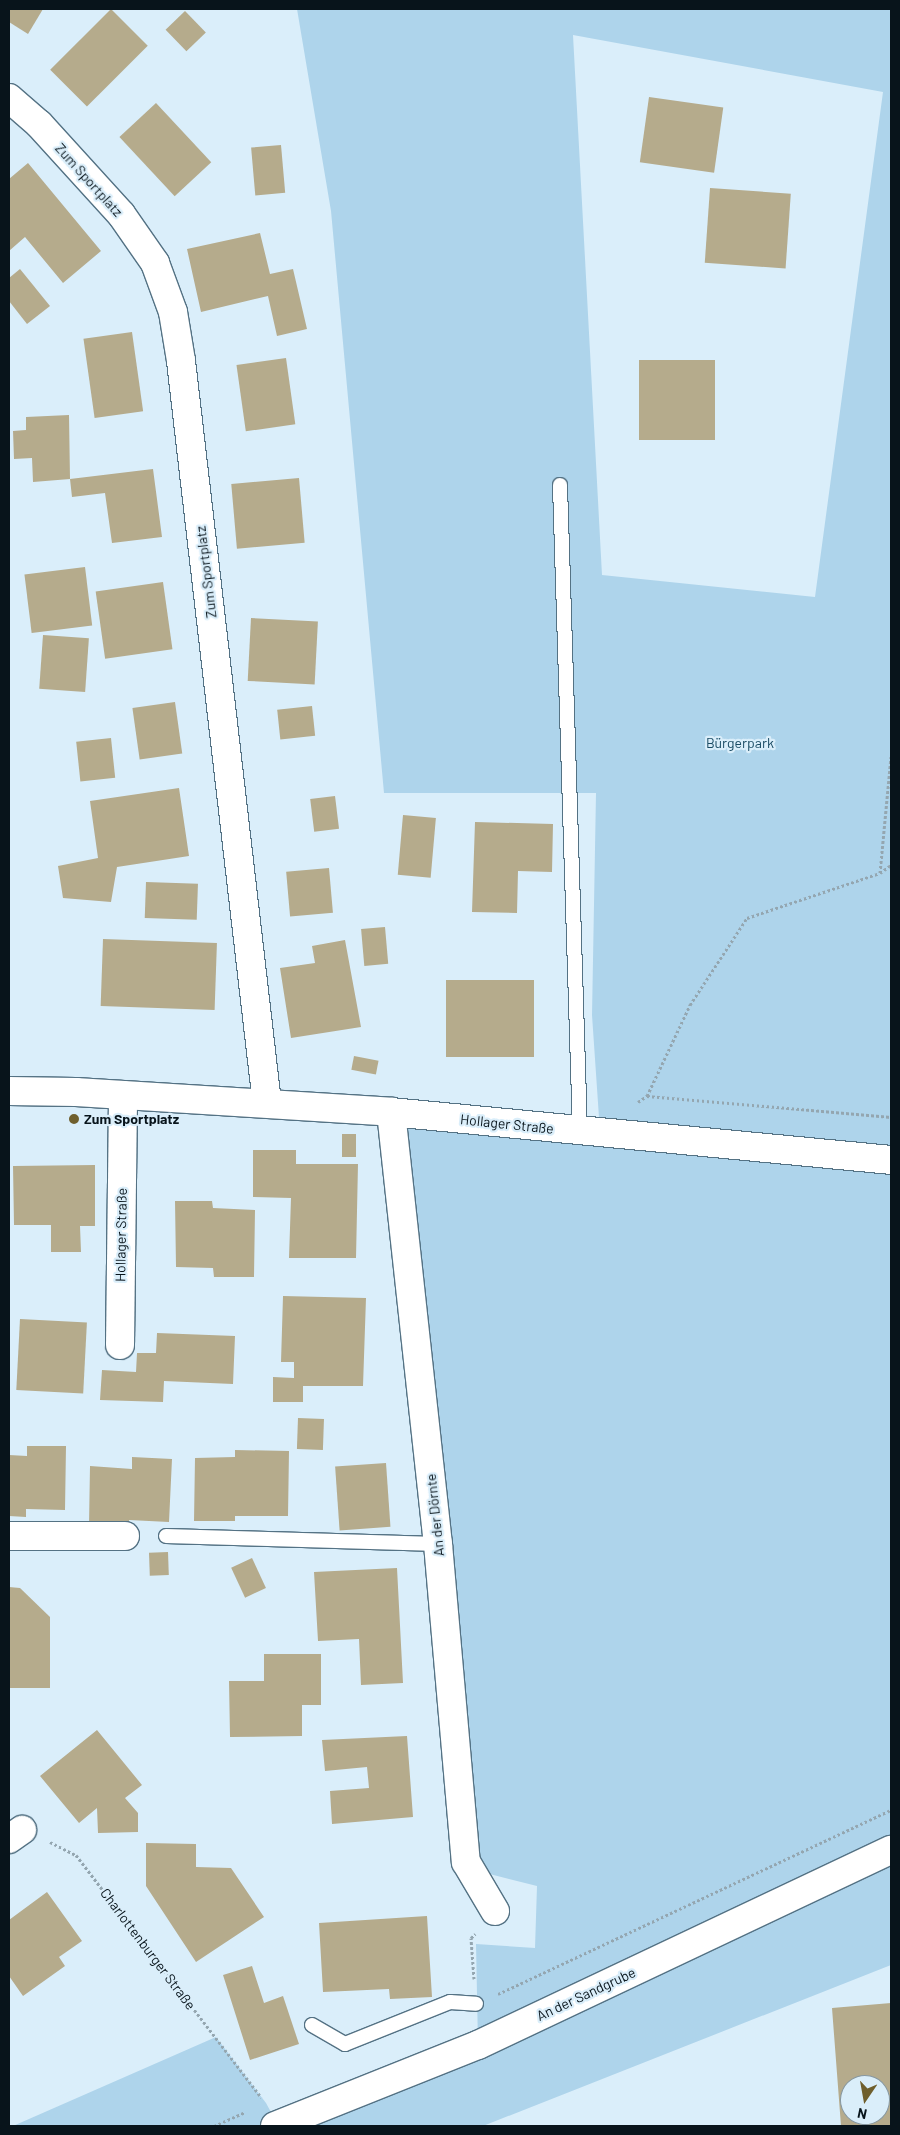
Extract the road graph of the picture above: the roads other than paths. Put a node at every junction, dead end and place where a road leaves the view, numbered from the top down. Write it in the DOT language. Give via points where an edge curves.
graph roads {
  1 [pos="9,98"];
  2 [pos="560,485"];
  3 [pos="9,1091"];
  4 [pos="123,1095"];
  5 [pos="267,1103"];
  6 [pos="391,1112"];
  7 [pos="590,1132"];
  8 [pos="891,1160"];
  9 [pos="120,1346"];
  10 [pos="9,1536"];
  11 [pos="125,1536"];
  12 [pos="166,1536"];
  13 [pos="438,1544"];
  14 [pos="891,1850"];
  15 [pos="495,1911"];
  16 [pos="476,2004"];
  17 [pos="312,2024"];
  18 [pos="270,2115"];
  1 -- 5 [label="street, Zum Sportplatz" via="39,124 121,214 155,263 173,312"];
  2 -- 7 [label="lane"];
  3 -- 4 [label="street, Hollager Straße"];
  4 -- 5 [label="street, Hollager Straße"];
  4 -- 9 [label="street, Hollager Straße"];
  5 -- 6 [label="street, Hollager Straße"];
  6 -- 7 [label="street, Hollager Straße"];
  6 -- 13 [label="street, An der Dörnte"];
  7 -- 8 [label="street, Hollager Straße"];
  10 -- 11 [label="street"];
  12 -- 13 [label="lane"];
  13 -- 15 [label="street, An der Dörnte" via="466,1862"];
  14 -- 18 [label="street, An der Sandgrube" via="478,2045"];
  16 -- 17 [label="lane" via="450,2002 345,2044"];
}
